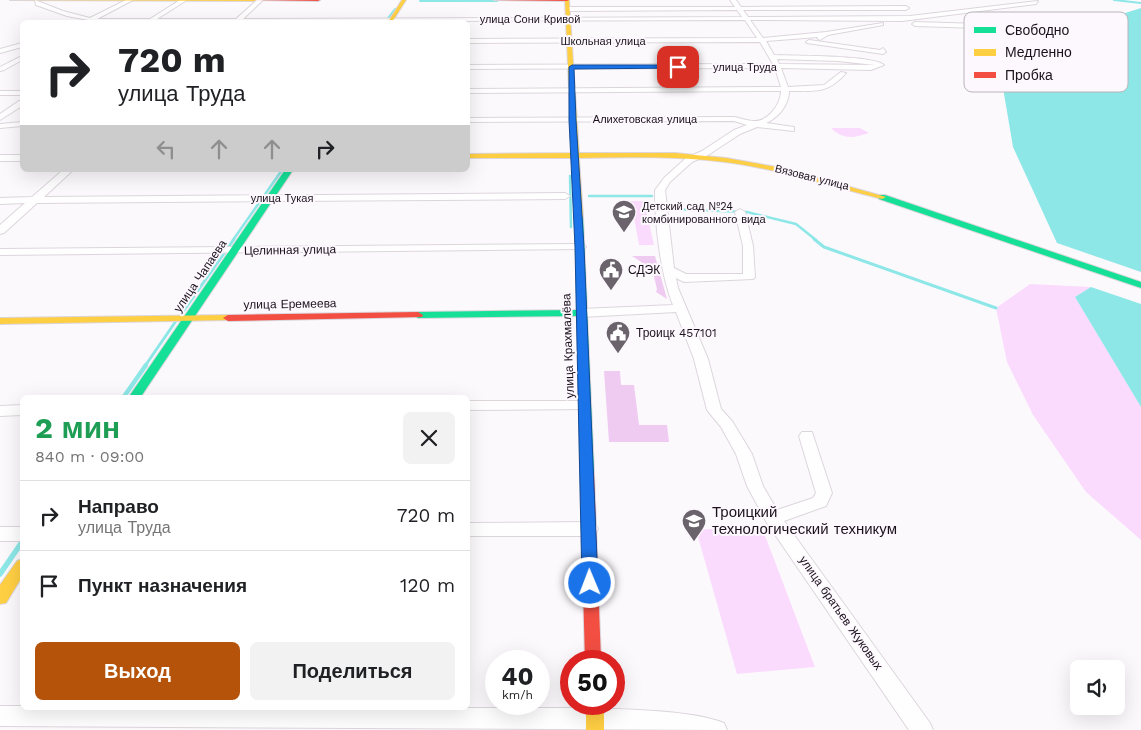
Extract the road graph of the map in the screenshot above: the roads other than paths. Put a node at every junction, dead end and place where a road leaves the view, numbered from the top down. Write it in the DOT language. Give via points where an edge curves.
graph roads {
  1 [pos="12,0"];
  2 [pos="184,0"];
  3 [pos="260,0"];
  4 [pos="318,0"];
  5 [pos="404,0"];
  6 [pos="496,0"];
  7 [pos="577,0"];
  8 [pos="895,0"];
  9 [pos="34,1"];
  10 [pos="129,1"];
  11 [pos="1036,2"];
  12 [pos="568,7"];
  13 [pos="906,8"];
  14 [pos="739,9"];
  15 [pos="970,10"];
  16 [pos="978,12"];
  17 [pos="918,17"];
  18 [pos="879,18"];
  19 [pos="910,18"];
  20 [pos="84,20"];
  21 [pos="89,20"];
  22 [pos="152,20"];
  23 [pos="237,20"];
  24 [pos="392,20"];
  25 [pos="404,20"];
  26 [pos="896,21"];
  27 [pos="964,25"];
  28 [pos="826,34"];
  29 [pos="784,39"];
  30 [pos="570,40"];
  31 [pos="764,40"];
  32 [pos="470,41"];
  33 [pos="813,44"];
  34 [pos="20,46"];
  35 [pos="883,50"];
  36 [pos="0,51"];
  37 [pos="20,59"];
  38 [pos="774,62"];
  39 [pos="470,67"];
  40 [pos="572,67"];
  41 [pos="1,69"];
  42 [pos="20,69"];
  43 [pos="843,73"];
  44 [pos="786,90"];
  45 [pos="470,91"];
  46 [pos="572,91"];
  47 [pos="0,93"];
  48 [pos="20,93"];
  49 [pos="20,103"];
  50 [pos="0,118"];
  51 [pos="470,120"];
  52 [pos="572,120"];
  53 [pos="20,124"];
  54 [pos="754,124"];
  55 [pos="0,126"];
  56 [pos="791,129"];
  57 [pos="575,155"];
  58 [pos="470,156"];
  59 [pos="697,157"];
  60 [pos="0,158"];
  61 [pos="20,158"];
  62 [pos="66,172"];
  63 [pos="288,172"];
  64 [pos="565,196"];
  65 [pos="270,199"];
  66 [pos="0,201"];
  67 [pos="33,201"];
  68 [pos="740,212"];
  69 [pos="0,231"];
  70 [pos="580,247"];
  71 [pos="233,251"];
  72 [pos="0,252"];
  73 [pos="668,269"];
  74 [pos="684,278"];
  75 [pos="1141,285"];
  76 [pos="672,288"];
  77 [pos="680,308"];
  78 [pos="581,313"];
  79 [pos="188,319"];
  80 [pos="0,321"];
  81 [pos="136,395"];
  82 [pos="470,406"];
  83 [pos="584,406"];
  84 [pos="20,410"];
  85 [pos="0,411"];
  86 [pos="806,436"];
  87 [pos="773,518"];
  88 [pos="588,529"];
  89 [pos="470,530"];
  90 [pos="0,534"];
  91 [pos="20,534"];
  92 [pos="20,568"];
  93 [pos="0,598"];
  94 [pos="593,650"];
  95 [pos="0,716"];
  96 [pos="595,717"];
  97 [pos="716,730"];
  98 [pos="922,730"];
  1 -- 9 [label="street"];
  2 -- 3 [label="street"];
  2 -- 10 [label="street"];
  2 -- 22 [label="street"];
  3 -- 4 [label="street"];
  3 -- 23 [label="street"];
  5 -- 24 [label="street"];
  6 -- 12 [label="street"];
  7 -- 12 [label="street"];
  8 -- 13 [label="street"];
  9 -- 10 [label="street"];
  9 -- 20 [label="street"];
  10 -- 21 [label="street"];
  11 -- 15 [label="street, Школьная улица"];
  12 -- 14 [label="street, улица Сони Кривой"];
  12 -- 14 [label="street"];
  12 -- 25 [label="street, улица Сони Кривой"];
  12 -- 30 [label="street, улица Крахмалёва"];
  13 -- 14 [label="street"];
  13 -- 17 [label="street"];
  14 -- 18 [label="street, улица Сони Кривой"];
  14 -- 31 [label="street"];
  15 -- 16 [label="street"];
  15 -- 17 [label="street, Школьная улица"];
  17 -- 19 [label="street, Школьная улица"];
  18 -- 19 [label="street, улица Сони Кривой"];
  18 -- 26 [label="street"];
  19 -- 26 [label="street, Школьная улица"];
  26 -- 27 [label="street"];
  26 -- 28 [label="street, Школьная улица"];
  28 -- 29 [label="street, Школьная улица"];
  28 -- 33 [label="street"];
  29 -- 31 [label="street, Школьная улица"];
  29 -- 33 [label="street, Школьная улица"];
  30 -- 31 [label="street, Школьная улица"];
  30 -- 32 [label="street, Школьная улица"];
  30 -- 40 [label="street, улица Крахмалёва"];
  31 -- 38 [label="street"];
  33 -- 35 [label="street, Школьная улица"];
  34 -- 36 [label="street"];
  37 -- 41 [label="street"];
  38 -- 38 [label="street, улица Труда" via="871,68 881,65 838,59"];
  38 -- 40 [label="street, улица Труда"];
  38 -- 44 [label="street"];
  39 -- 40 [label="street, улица Труда"];
  40 -- 46 [label="street, улица Крахмалёва"];
  41 -- 42 [label="street"];
  43 -- 44 [label="street" via="826,87"];
  44 -- 46 [label="street"];
  44 -- 54 [label="street, улица братьев Жуковых" via="785,100 774,116"];
  45 -- 46 [label="street"];
  46 -- 52 [label="street, улица Крахмалёва"];
  47 -- 48 [label="street"];
  49 -- 50 [label="street"];
  51 -- 52 [label="street, Алихетовская улица"];
  52 -- 54 [label="street, Алихетовская улица" via="734,119"];
  52 -- 57 [label="street, улица Крахмалёва"];
  53 -- 55 [label="street"];
  54 -- 56 [label="street, Алихетовская улица"];
  54 -- 59 [label="street, улица братьев Жуковых"];
  57 -- 58 [label="street, Вязовая улица"];
  57 -- 59 [label="street, Вязовая улица"];
  57 -- 70 [label="street, улица Крахмалёва"];
  59 -- 73 [label="street, улица братьев Жуковых" via="689,160 660,190"];
  59 -- 75 [label="street, Вязовая улица" via="763,166 832,181"];
  60 -- 61 [label="street"];
  62 -- 67 [label="street"];
  63 -- 65 [label="street, улица Чапаева"];
  64 -- 65 [label="street, улица Тукая"];
  65 -- 67 [label="street, улица Тукая"];
  65 -- 71 [label="street, улица Чапаева"];
  66 -- 67 [label="street, улица Тукая"];
  67 -- 69 [label="street"];
  68 -- 74 [label="street" via="748,246 749,277"];
  70 -- 71 [label="street, Целинная улица"];
  70 -- 78 [label="street, улица Крахмалёва"];
  71 -- 72 [label="street, Целинная улица"];
  71 -- 79 [label="street, улица Чапаева"];
  73 -- 74 [label="street"];
  73 -- 76 [label="street, улица братьев Жуковых"];
  74 -- 76 [label="street"];
  76 -- 77 [label="street, улица братьев Жуковых"];
  77 -- 78 [label="street"];
  77 -- 87 [label="street, улица братьев Жуковых" via="701,359 714,410 727,424 744,454"];
  78 -- 79 [label="street, улица Еремеева"];
  78 -- 83 [label="street, улица Крахмалёва"];
  79 -- 80 [label="street, улица Еремеева"];
  79 -- 81 [label="street, улица Чапаева"];
  82 -- 83 [label="street"];
  83 -- 88 [label="street, улица Крахмалёва"];
  84 -- 85 [label="street"];
  86 -- 87 [label="street" via="824,493 820,502"];
  87 -- 98 [label="street, улица братьев Жуковых"];
  88 -- 89 [label="street"];
  88 -- 94 [label="street, улица Крахмалёва"];
  90 -- 91 [label="street"];
  92 -- 93 [label="street"];
  95 -- 96 [label="street"];
  96 -- 97 [label="street"];
}
